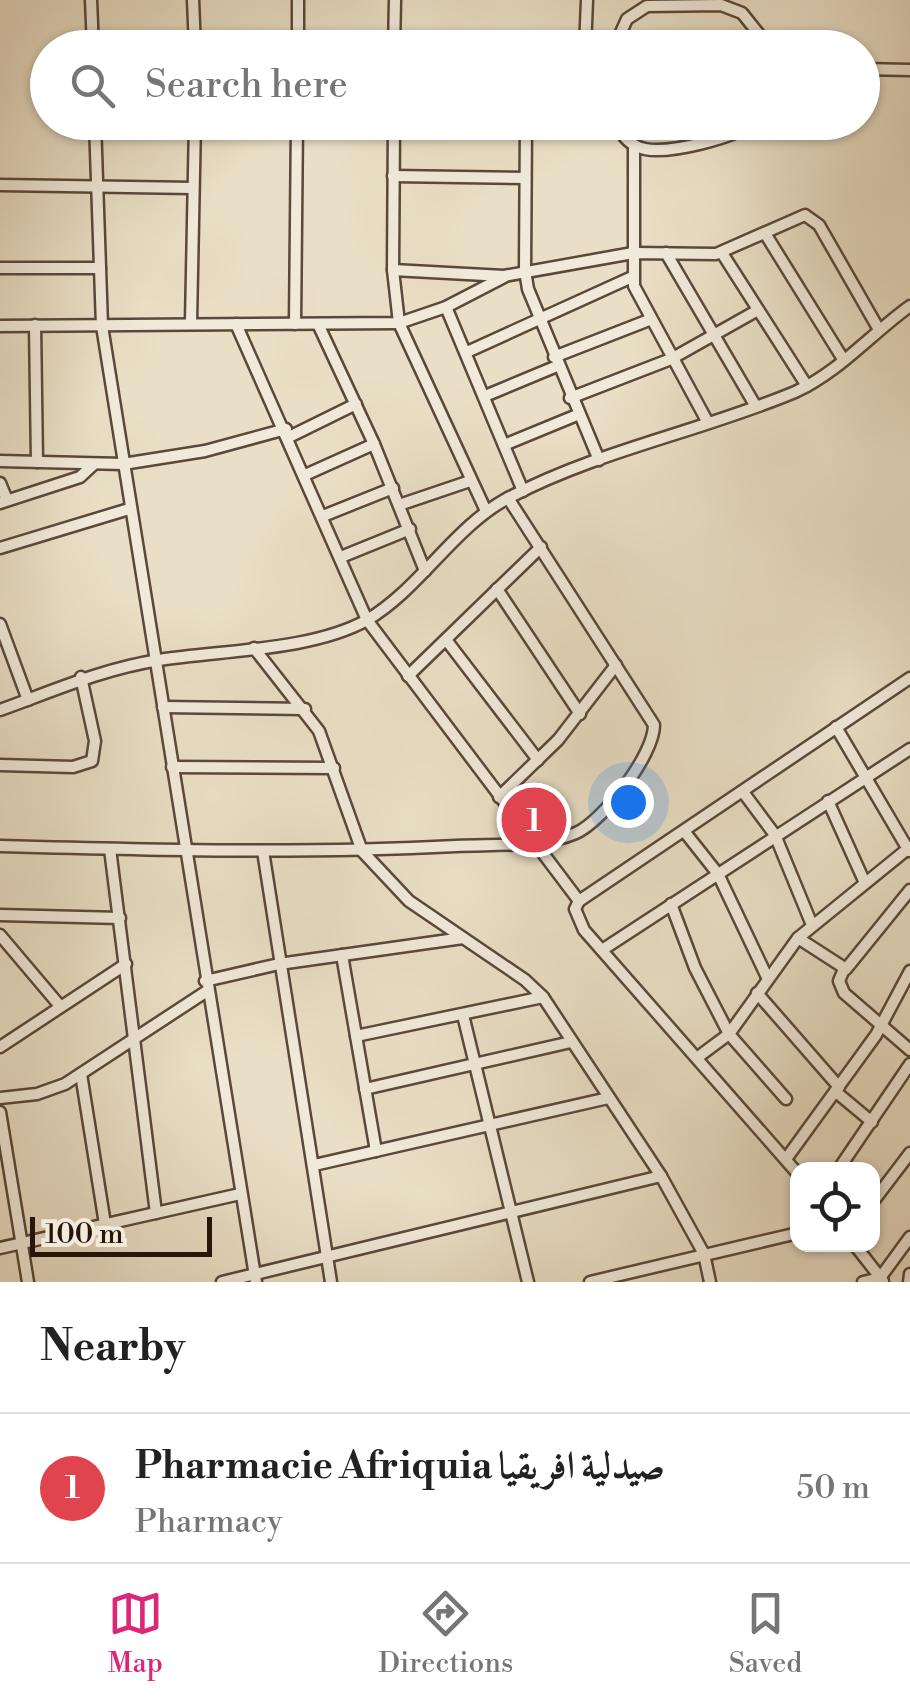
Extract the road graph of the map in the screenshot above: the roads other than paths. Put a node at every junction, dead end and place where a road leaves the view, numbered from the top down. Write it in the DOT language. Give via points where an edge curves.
graph roads {
  1 [pos="91,0"];
  2 [pos="194,0"];
  3 [pos="298,0"];
  4 [pos="395,0"];
  5 [pos="587,0"];
  6 [pos="92,30"];
  7 [pos="195,30"];
  8 [pos="298,30"];
  9 [pos="394,30"];
  10 [pos="586,30"];
  11 [pos="622,30"];
  12 [pos="754,30"];
  13 [pos="880,69"];
  14 [pos="910,70"];
  15 [pos="96,140"];
  16 [pos="194,140"];
  17 [pos="297,140"];
  18 [pos="394,140"];
  19 [pos="525,140"];
  20 [pos="630,140"];
  21 [pos="711,140"];
  22 [pos="634,145"];
  23 [pos="394,176"];
  24 [pos="524,178"];
  25 [pos="0,185"];
  26 [pos="98,186"];
  27 [pos="193,188"];
  28 [pos="766,234"];
  29 [pos="633,253"];
  30 [pos="666,253"];
  31 [pos="722,254"];
  32 [pos="0,268"];
  33 [pos="100,268"];
  34 [pos="393,270"];
  35 [pos="524,270"];
  36 [pos="504,276"];
  37 [pos="632,277"];
  38 [pos="910,306"];
  39 [pos="446,307"];
  40 [pos="758,310"];
  41 [pos="539,320"];
  42 [pos="649,320"];
  43 [pos="191,322"];
  44 [pos="399,323"];
  45 [pos="236,324"];
  46 [pos="295,324"];
  47 [pos="318,324"];
  48 [pos="0,326"];
  49 [pos="35,326"];
  50 [pos="102,326"];
  51 [pos="878,328"];
  52 [pos="716,334"];
  53 [pos="467,352"];
  54 [pos="671,359"];
  55 [pos="842,359"];
  56 [pos="556,362"];
  57 [pos="807,386"];
  58 [pos="485,396"];
  59 [pos="570,398"];
  60 [pos="356,404"];
  61 [pos="755,405"];
  62 [pos="578,415"];
  63 [pos="707,421"];
  64 [pos="288,433"];
  65 [pos="374,444"];
  66 [pos="504,444"];
  67 [pos="598,460"];
  68 [pos="0,461"];
  69 [pos="37,462"];
  70 [pos="94,464"];
  71 [pos="123,464"];
  72 [pos="305,476"];
  73 [pos="470,481"];
  74 [pos="0,483"];
  75 [pos="392,488"];
  76 [pos="523,490"];
  77 [pos="508,498"];
  78 [pos="4,502"];
  79 [pos="400,505"];
  80 [pos="129,509"];
  81 [pos="486,511"];
  82 [pos="323,516"];
  83 [pos="410,529"];
  84 [pos="541,547"];
  85 [pos="0,548"];
  86 [pos="342,557"];
  87 [pos="426,571"];
  88 [pos="497,589"];
  89 [pos="366,620"];
  90 [pos="1,628"];
  91 [pos="447,641"];
  92 [pos="254,648"];
  93 [pos="156,660"];
  94 [pos="616,665"];
  95 [pos="408,676"];
  96 [pos="81,677"];
  97 [pos="910,678"];
  98 [pos="28,700"];
  99 [pos="163,708"];
  100 [pos="304,709"];
  101 [pos="0,710"];
  102 [pos="580,714"];
  103 [pos="836,727"];
  104 [pos="910,749"];
  105 [pos="538,760"];
  106 [pos="0,765"];
  107 [pos="172,766"];
  108 [pos="334,768"];
  109 [pos="866,776"];
  110 [pos="743,792"];
  111 [pos="500,796"];
  112 [pos="828,801"];
  113 [pos="684,831"];
  114 [pos="775,835"];
  115 [pos="533,842"];
  116 [pos="0,846"];
  117 [pos="185,847"];
  118 [pos="110,849"];
  119 [pos="909,849"];
  120 [pos="263,851"];
  121 [pos="362,851"];
  122 [pos="718,874"];
  123 [pos="865,883"];
  124 [pos="910,890"];
  125 [pos="579,902"];
  126 [pos="671,904"];
  127 [pos="0,916"];
  128 [pos="120,918"];
  129 [pos="812,925"];
  130 [pos="0,935"];
  131 [pos="463,938"];
  132 [pos="798,938"];
  133 [pos="602,950"];
  134 [pos="342,955"];
  135 [pos="126,964"];
  136 [pos="278,964"];
  137 [pos="844,969"];
  138 [pos="910,971"];
  139 [pos="768,977"];
  140 [pos="206,986"];
  141 [pos="757,993"];
  142 [pos="543,998"];
  143 [pos="60,1006"];
  144 [pos="463,1015"];
  145 [pos="880,1027"];
  146 [pos="730,1034"];
  147 [pos="356,1036"];
  148 [pos="135,1038"];
  149 [pos="571,1042"];
  150 [pos="0,1048"];
  151 [pos="910,1050"];
  152 [pos="698,1058"];
  153 [pos="476,1064"];
  154 [pos="910,1064"];
  155 [pos="81,1074"];
  156 [pos="365,1089"];
  157 [pos="838,1090"];
  158 [pos="0,1098"];
  159 [pos="608,1098"];
  160 [pos="786,1099"];
  161 [pos="0,1112"];
  162 [pos="872,1122"];
  163 [pos="491,1127"];
  164 [pos="376,1151"];
  165 [pos="910,1152"];
  166 [pos="786,1159"];
  167 [pos="844,1162"];
  168 [pos="790,1164"];
  169 [pos="314,1165"];
  170 [pos="661,1176"];
  171 [pos="880,1192"];
  172 [pos="240,1194"];
  173 [pos="512,1212"];
  174 [pos="156,1214"];
  175 [pos="105,1224"];
  176 [pos="790,1235"];
  177 [pos="910,1237"];
  178 [pos="22,1243"];
  179 [pos="0,1248"];
  180 [pos="860,1252"];
  181 [pos="704,1254"];
  182 [pos="328,1256"];
  183 [pos="910,1274"];
  184 [pos="255,1278"];
  185 [pos="882,1280"];
  186 [pos="28,1282"];
  187 [pos="222,1282"];
  188 [pos="332,1282"];
  189 [pos="528,1282"];
  190 [pos="590,1282"];
  191 [pos="710,1282"];
  192 [pos="863,1282"];
  193 [pos="908,1282"];
  1 -- 6 [label="street"];
  2 -- 7 [label="street"];
  3 -- 8 [label="street"];
  4 -- 9 [label="street"];
  5 -- 10 [label="street"];
  11 -- 12 [label="street" via="647,6 705,5 732,6"];
  13 -- 14 [label="street"];
  15 -- 26 [label="street"];
  16 -- 27 [label="street"];
  17 -- 46 [label="street"];
  18 -- 23 [label="street"];
  19 -- 24 [label="street"];
  20 -- 22 [label="street"];
  21 -- 22 [label="street" via="656,150"];
  22 -- 29 [label="street"];
  23 -- 24 [label="street"];
  23 -- 34 [label="street"];
  24 -- 35 [label="street"];
  25 -- 26 [label="street"];
  26 -- 27 [label="street"];
  26 -- 33 [label="street"];
  27 -- 43 [label="street"];
  28 -- 31 [label="street"];
  28 -- 51 [label="street" via="796,217 814,218"];
  28 -- 55 [label="street"];
  29 -- 30 [label="street"];
  29 -- 35 [label="street"];
  29 -- 37 [label="street"];
  30 -- 31 [label="street"];
  30 -- 52 [label="street"];
  31 -- 40 [label="street"];
  32 -- 33 [label="street"];
  33 -- 50 [label="street"];
  34 -- 36 [label="street"];
  34 -- 44 [label="street"];
  35 -- 36 [label="street"];
  35 -- 41 [label="street"];
  36 -- 39 [label="street"];
  37 -- 41 [label="street"];
  37 -- 42 [label="street"];
  38 -- 51 [label="street"];
  39 -- 44 [label="street"];
  39 -- 53 [label="street"];
  40 -- 52 [label="street"];
  40 -- 57 [label="street"];
  41 -- 53 [label="street"];
  41 -- 56 [label="street"];
  42 -- 54 [label="street"];
  42 -- 56 [label="street"];
  43 -- 45 [label="street"];
  43 -- 50 [label="street"];
  44 -- 47 [label="street"];
  44 -- 73 [label="street"];
  45 -- 46 [label="street"];
  45 -- 64 [label="street"];
  46 -- 47 [label="street"];
  47 -- 60 [label="street"];
  48 -- 49 [label="street"];
  49 -- 50 [label="street"];
  49 -- 69 [label="street"];
  50 -- 71 [label="street"];
  51 -- 55 [label="street"];
  52 -- 54 [label="street"];
  52 -- 61 [label="street"];
  53 -- 58 [label="street"];
  54 -- 59 [label="street"];
  54 -- 63 [label="street"];
  55 -- 57 [label="street"];
  56 -- 58 [label="street"];
  56 -- 59 [label="street"];
  57 -- 61 [label="street"];
  58 -- 66 [label="street"];
  59 -- 62 [label="street"];
  60 -- 64 [label="street"];
  60 -- 65 [label="street"];
  61 -- 63 [label="street"];
  62 -- 66 [label="street"];
  62 -- 67 [label="street"];
  63 -- 67 [label="street"];
  64 -- 71 [label="street"];
  64 -- 72 [label="street"];
  65 -- 72 [label="street"];
  65 -- 75 [label="street"];
  66 -- 76 [label="street"];
  67 -- 76 [label="street"];
  68 -- 69 [label="street"];
  69 -- 70 [label="street"];
  70 -- 71 [label="street"];
  70 -- 78 [label="street" via="80,478"];
  71 -- 80 [label="street"];
  72 -- 82 [label="street"];
  73 -- 79 [label="street"];
  73 -- 81 [label="street"];
  74 -- 78 [label="street"];
  75 -- 79 [label="street"];
  75 -- 82 [label="street"];
  76 -- 77 [label="street"];
  77 -- 81 [label="street"];
  77 -- 84 [label="street"];
  79 -- 83 [label="street"];
  80 -- 85 [label="street"];
  80 -- 93 [label="street"];
  81 -- 87 [label="street"];
  82 -- 86 [label="street"];
  83 -- 86 [label="street"];
  83 -- 87 [label="street"];
  84 -- 88 [label="street"];
  84 -- 94 [label="street"];
  86 -- 89 [label="street"];
  87 -- 89 [label="street"];
  88 -- 91 [label="street"];
  88 -- 102 [label="street"];
  89 -- 92 [label="street"];
  89 -- 95 [label="street"];
  90 -- 98 [label="street"];
  91 -- 95 [label="street"];
  91 -- 105 [label="street"];
  92 -- 93 [label="street"];
  92 -- 100 [label="street"];
  93 -- 96 [label="street"];
  93 -- 99 [label="street"];
  94 -- 102 [label="street"];
  94 -- 115 [label="street" via="654,726 648,753 594,820 576,833"];
  95 -- 111 [label="street"];
  96 -- 98 [label="street"];
  96 -- 106 [label="street" via="95,742 92,761 73,768"];
  97 -- 103 [label="street"];
  98 -- 101 [label="street"];
  99 -- 100 [label="street"];
  99 -- 107 [label="street"];
  100 -- 108 [label="street"];
  102 -- 105 [label="street"];
  103 -- 109 [label="street"];
  103 -- 110 [label="street"];
  104 -- 109 [label="street"];
  105 -- 111 [label="street"];
  107 -- 108 [label="street"];
  107 -- 117 [label="street"];
  108 -- 121 [label="street"];
  109 -- 112 [label="street"];
  109 -- 119 [label="street"];
  110 -- 113 [label="street"];
  110 -- 114 [label="street"];
  111 -- 115 [label="street"];
  112 -- 114 [label="street"];
  112 -- 123 [label="street"];
  113 -- 122 [label="street"];
  113 -- 125 [label="street"];
  114 -- 122 [label="street"];
  114 -- 129 [label="street"];
  115 -- 121 [label="street"];
  115 -- 125 [label="street"];
  116 -- 118 [label="street"];
  117 -- 118 [label="street"];
  117 -- 120 [label="street"];
  117 -- 140 [label="street"];
  118 -- 128 [label="street"];
  119 -- 123 [label="street"];
  120 -- 121 [label="street"];
  120 -- 136 [label="street"];
  121 -- 131 [label="street" via="400,893"];
  122 -- 126 [label="street"];
  122 -- 139 [label="street"];
  123 -- 129 [label="street"];
  124 -- 137 [label="street"];
  125 -- 133 [label="street" via="576,917"];
  126 -- 133 [label="street"];
  126 -- 146 [label="street"];
  127 -- 128 [label="street"];
  128 -- 135 [label="street"];
  129 -- 132 [label="street"];
  130 -- 143 [label="street"];
  131 -- 134 [label="street"];
  131 -- 142 [label="street"];
  132 -- 137 [label="street"];
  132 -- 139 [label="street"];
  133 -- 152 [label="street"];
  134 -- 136 [label="street"];
  134 -- 147 [label="street"];
  135 -- 143 [label="street"];
  135 -- 148 [label="street"];
  136 -- 140 [label="street"];
  136 -- 169 [label="street"];
  137 -- 145 [label="street" via="844,994"];
  138 -- 145 [label="street"];
  139 -- 141 [label="street"];
  140 -- 148 [label="street"];
  140 -- 172 [label="street"];
  141 -- 146 [label="street"];
  141 -- 157 [label="street"];
  142 -- 144 [label="street"];
  142 -- 149 [label="street"];
  143 -- 150 [label="street"];
  144 -- 147 [label="street"];
  144 -- 153 [label="street"];
  145 -- 151 [label="street"];
  145 -- 157 [label="street"];
  146 -- 152 [label="street"];
  146 -- 160 [label="street"];
  147 -- 156 [label="street"];
  148 -- 155 [label="street"];
  148 -- 174 [label="street"];
  149 -- 153 [label="street"];
  149 -- 159 [label="street"];
  152 -- 166 [label="street"];
  153 -- 156 [label="street"];
  153 -- 163 [label="street"];
  154 -- 162 [label="street"];
  155 -- 158 [label="street" via="50,1090"];
  155 -- 175 [label="street"];
  156 -- 164 [label="street"];
  157 -- 162 [label="street"];
  157 -- 166 [label="street"];
  159 -- 163 [label="street"];
  159 -- 170 [label="street"];
  161 -- 178 [label="street"];
  162 -- 167 [label="street"];
  163 -- 164 [label="street"];
  163 -- 173 [label="street"];
  164 -- 169 [label="street"];
  165 -- 171 [label="street"];
  166 -- 168 [label="street"];
  169 -- 182 [label="street"];
  170 -- 173 [label="street"];
  170 -- 181 [label="street"];
  172 -- 174 [label="street"];
  172 -- 184 [label="street"];
  173 -- 182 [label="street"];
  173 -- 189 [label="street"];
  174 -- 175 [label="street"];
  175 -- 178 [label="street"];
  176 -- 181 [label="street"];
  177 -- 185 [label="street"];
  178 -- 179 [label="street"];
  178 -- 186 [label="street"];
  180 -- 185 [label="street"];
  181 -- 190 [label="street"];
  181 -- 191 [label="street"];
  182 -- 184 [label="street"];
  182 -- 188 [label="street"];
  183 -- 193 [label="street"];
  184 -- 187 [label="street"];
  185 -- 192 [label="street"];
}
